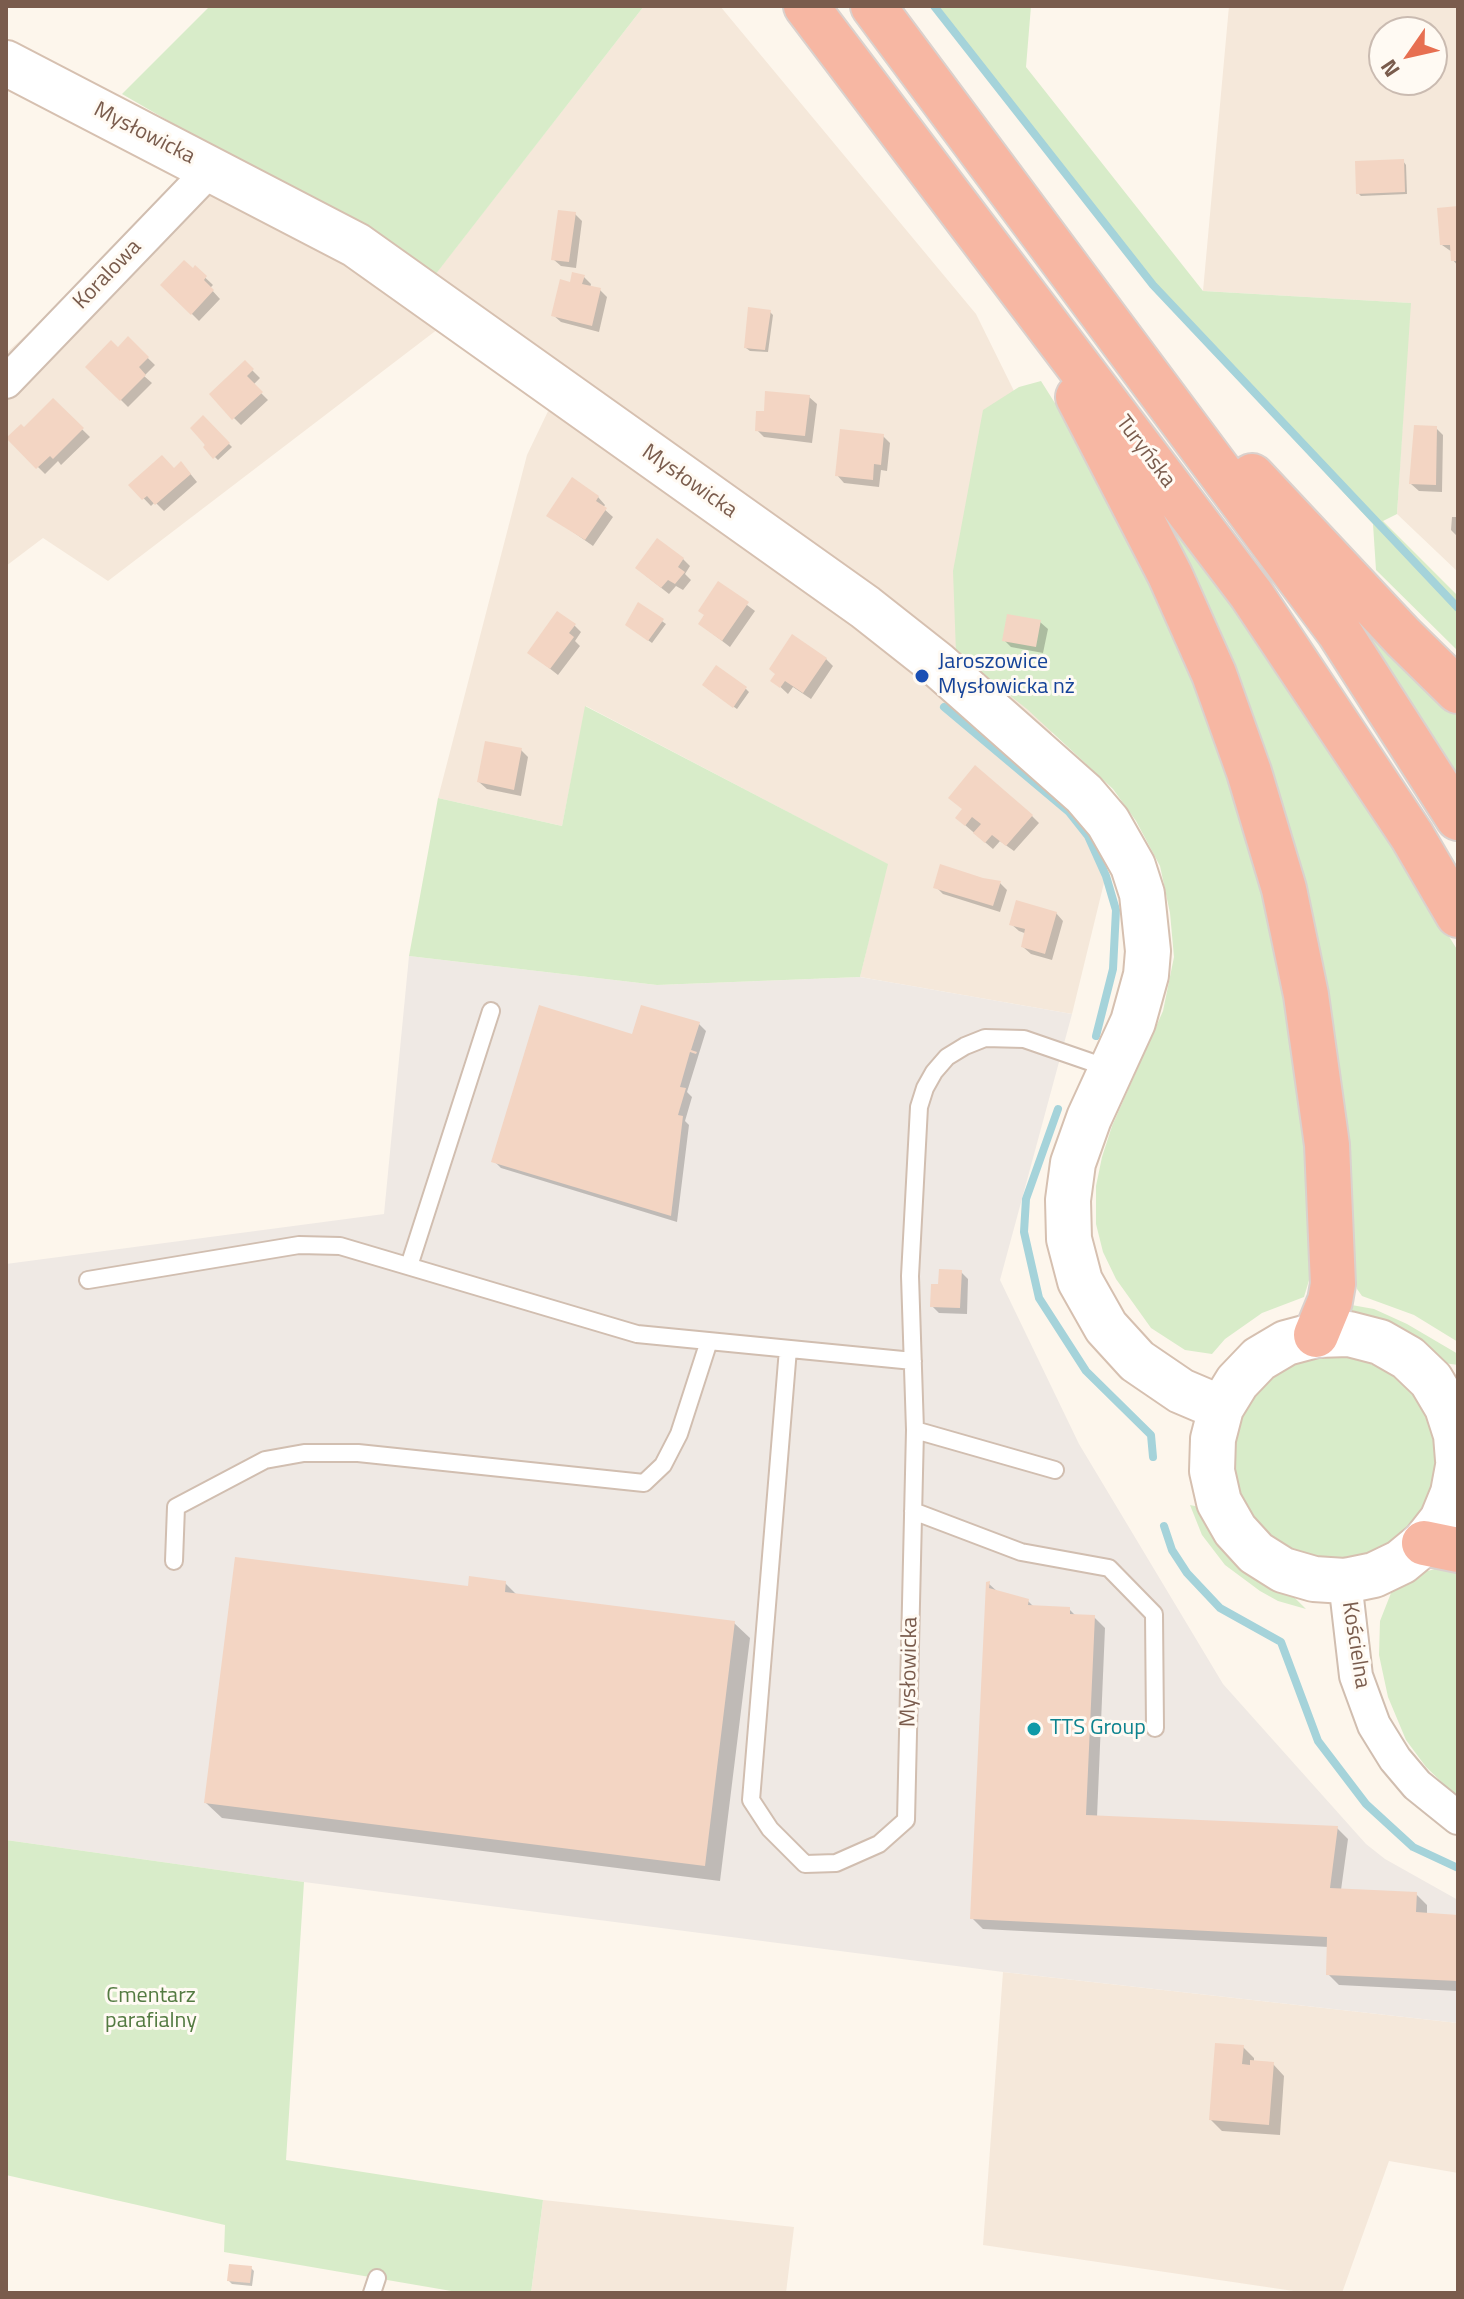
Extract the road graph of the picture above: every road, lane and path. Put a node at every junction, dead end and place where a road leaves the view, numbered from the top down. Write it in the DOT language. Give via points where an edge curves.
graph roads {
  1 [pos="806,6"];
  2 [pos="873,6"];
  3 [pos="6,63"];
  4 [pos="211,169"];
  5 [pos="1027,295"];
  6 [pos="1109,322"];
  7 [pos="6,382"];
  8 [pos="1458,691"];
  9 [pos="1458,818"];
  10 [pos="1458,915"];
  11 [pos="491,1011"];
  12 [pos="1112,1069"];
  13 [pos="409,1266"];
  14 [pos="88,1280"];
  15 [pos="1316,1335"];
  16 [pos="709,1341"];
  17 [pos="788,1349"];
  18 [pos="913,1361"];
  19 [pos="1453,1405"];
  20 [pos="1221,1408"];
  21 [pos="915,1430"];
  22 [pos="1458,1460"];
  23 [pos="1458,1466"];
  24 [pos="1055,1470"];
  25 [pos="913,1511"];
  26 [pos="1441,1547"];
  27 [pos="174,1561"];
  28 [pos="1345,1581"];
  29 [pos="1155,1728"];
  30 [pos="1458,1818"];
  1 -- 5 [label="highway, Turyńska"];
  2 -- 6 [label="highway"];
  3 -- 4 [label="street, Mysłowicka"];
  4 -- 7 [label="street, Koralowa"];
  4 -- 12 [label="street, Mysłowicka" via="356,245 811,568 936,663 1076,785 1108,822 1129,858 1146,920 1144,986"];
  5 -- 10 [label="highway, Turyńska" via="1251,594 1412,836"];
  5 -- 15 [label="highway" via="1170,575 1214,674 1284,889 1306,995 1327,1145 1333,1284"];
  6 -- 8 [label="highway"];
  6 -- 9 [label="highway" via="1339,632"];
  11 -- 13 [label="lane"];
  12 -- 18 [label="lane, Mysłowicka" via="1004,1037 965,1046 934,1072 919,1107 910,1276"];
  12 -- 20 [label="street, Mysłowicka" via="1079,1144 1068,1189 1069,1239 1080,1281 1106,1327 1137,1361 1181,1391"];
  13 -- 14 [label="lane" via="340,1246 299,1245"];
  13 -- 16 [label="lane" via="637,1334"];
  15 -- 19 [label="street" via="1349,1334 1380,1342 1408,1358"];
  15 -- 20 [label="street" via="1286,1343 1259,1359"];
  16 -- 17 [label="lane"];
  16 -- 27 [label="lane" via="679,1434 663,1465 644,1483 358,1453 304,1453 265,1460 176,1507"];
  17 -- 18 [label="lane"];
  17 -- 25 [label="lane, Mysłowicka" via="751,1800 770,1829 805,1864 836,1863 879,1844 906,1820"];
  18 -- 21 [label="lane, Mysłowicka"];
  19 -- 22 [label="street"];
  20 -- 28 [label="street" via="1212,1471 1219,1502 1235,1530 1256,1553 1283,1570"];
  21 -- 24 [label="lane"];
  21 -- 25 [label="lane, Mysłowicka"];
  23 -- 26 [label="street" via="1442,1520"];
  25 -- 29 [label="lane" via="1021,1552 1109,1568 1154,1614"];
  26 -- 28 [label="street" via="1374,1575"];
  28 -- 30 [label="street, Kościelna" via="1356,1676 1374,1725 1417,1785"];
}
